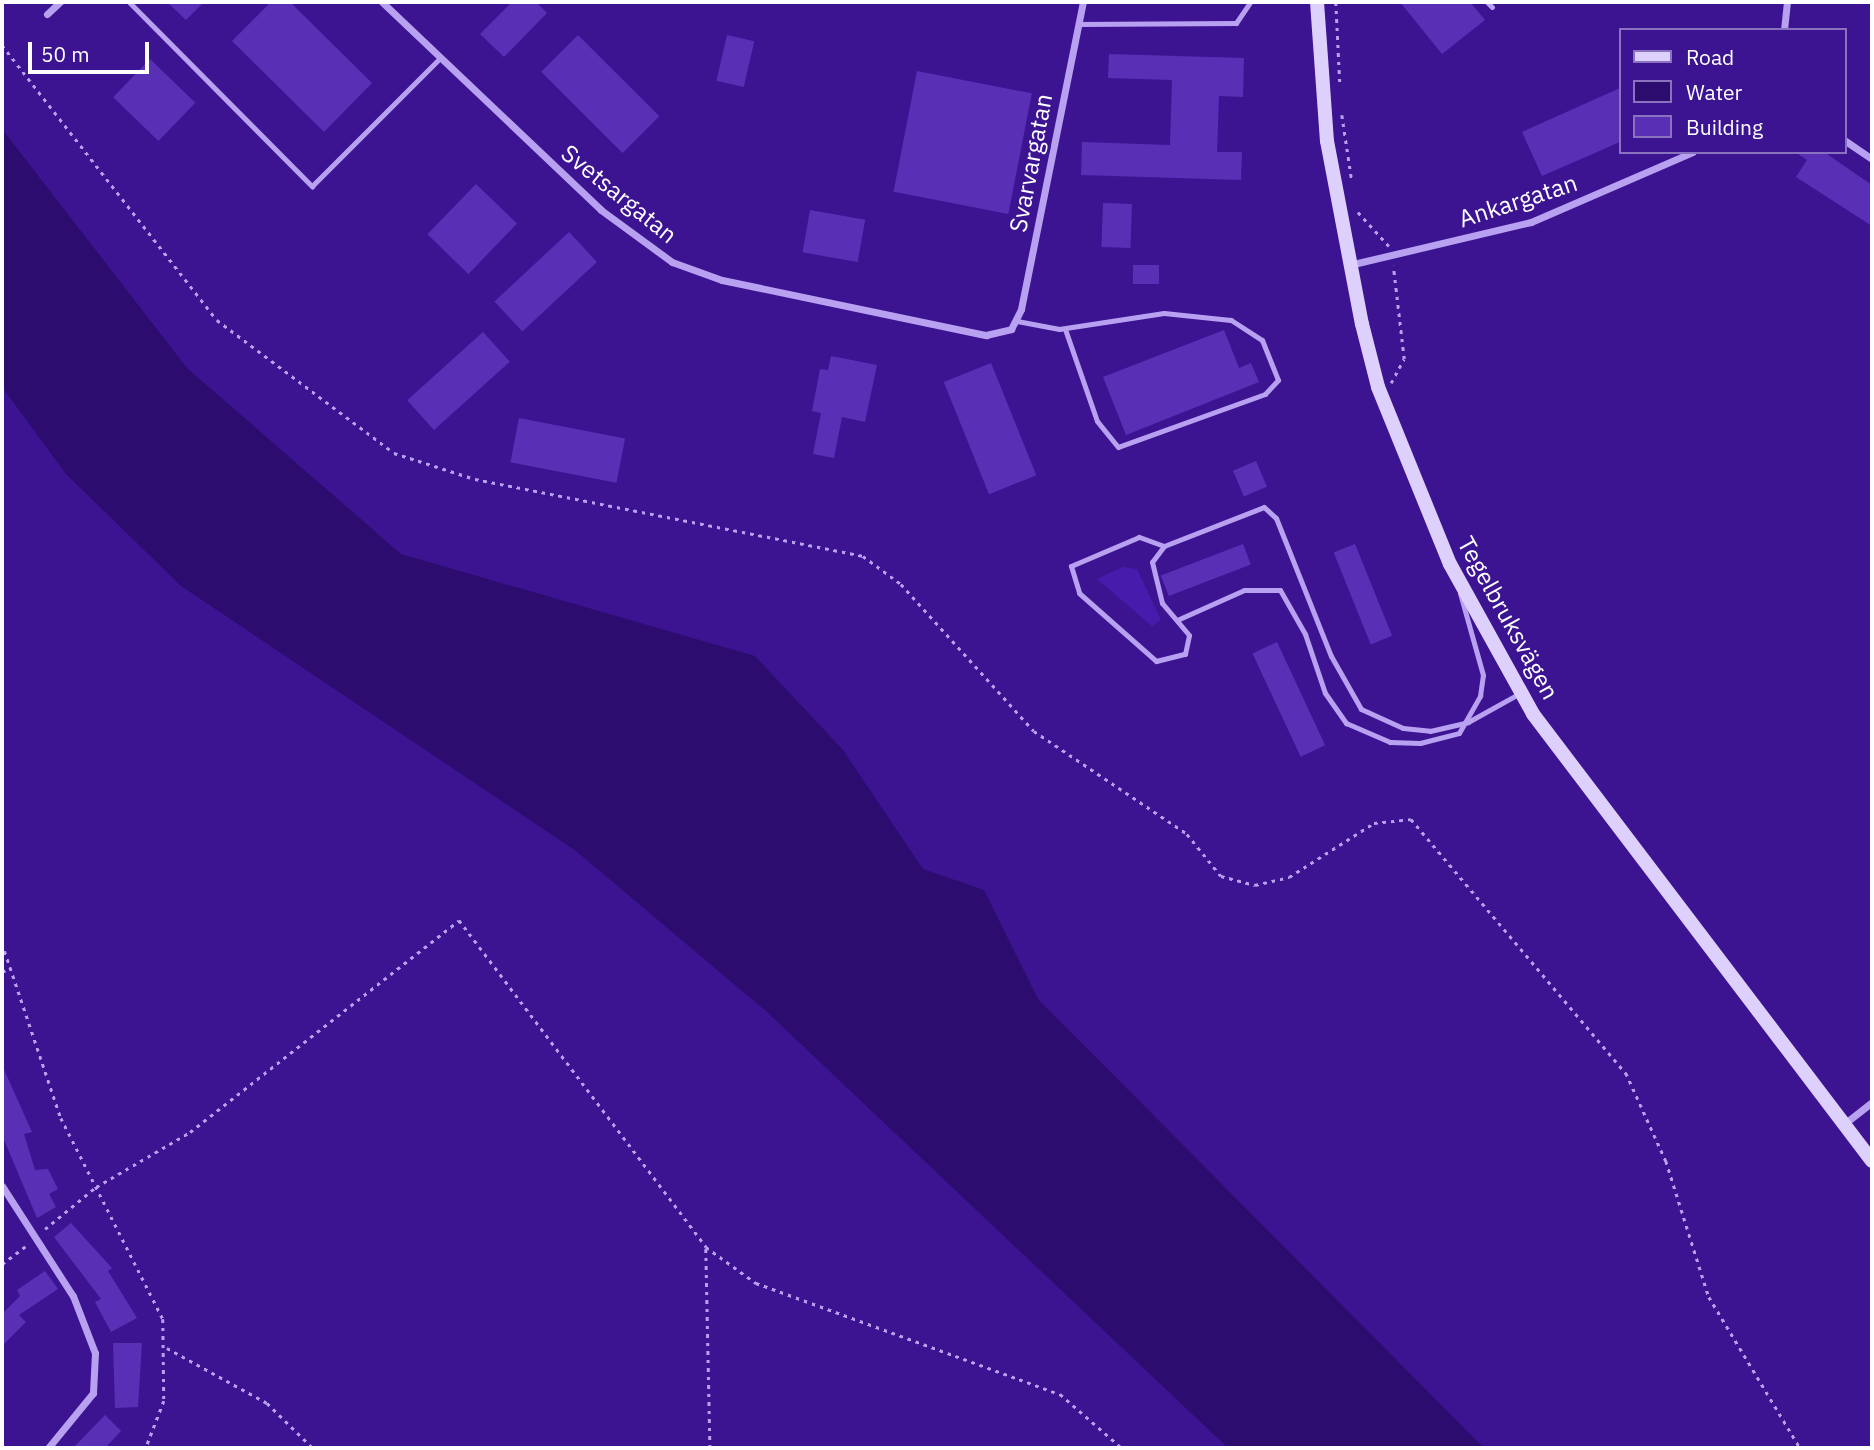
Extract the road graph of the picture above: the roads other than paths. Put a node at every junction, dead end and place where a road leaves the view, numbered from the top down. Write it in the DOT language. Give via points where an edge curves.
graph roads {
  1 [pos="60,2"];
  2 [pos="129,2"];
  3 [pos="382,2"];
  4 [pos="1083,2"];
  5 [pos="1250,2"];
  6 [pos="1317,2"];
  7 [pos="1787,2"];
  8 [pos="47,14"];
  9 [pos="1078,24"];
  10 [pos="1784,28"];
  11 [pos="440,58"];
  12 [pos="1846,141"];
  13 [pos="1688,154"];
  14 [pos="1872,159"];
  15 [pos="1348,265"];
  16 [pos="1017,321"];
  17 [pos="1011,329"];
  18 [pos="1065,329"];
  19 [pos="1164,546"];
  20 [pos="1456,577"];
  21 [pos="1177,620"];
  22 [pos="1520,692"];
  23 [pos="1468,722"];
  24 [pos="1872,1102"];
  25 [pos="1844,1124"];
  26 [pos="1872,1161"];
  27 [pos="2,1186"];
  28 [pos="48,1448"];
  1 -- 8 [label="street"];
  2 -- 11 [label="lane" via="312,186"];
  3 -- 11 [label="street, Svetsargatan"];
  4 -- 9 [label="street, Svarvargatan"];
  5 -- 9 [label="lane" via="1236,23"];
  6 -- 15 [label="street, Tegelbruksvägen" via="1326,130"];
  7 -- 10 [label="street"];
  9 -- 16 [label="street, Svarvargatan"];
  11 -- 17 [label="street, Svetsargatan" via="601,211 672,262 722,280 986,335"];
  12 -- 14 [label="street"];
  13 -- 15 [label="street, Ankargatan" via="1531,222"];
  15 -- 20 [label="street, Tegelbruksvägen" via="1378,387"];
  16 -- 17 [label="street, Svarvargatan"];
  16 -- 18 [label="lane"];
  18 -- 18 [label="lane" via="1164,313 1231,320 1262,340 1278,380 1265,394 1118,447 1097,421"];
  19 -- 21 [label="lane" via="1152,562 1152,580"];
  19 -- 21 [label="lane" via="1139,537 1087,554 1072,566 1073,580 1156,661 1185,654 1189,635"];
  19 -- 23 [label="lane" via="1264,507 1276,518 1331,656 1361,709 1403,728 1430,731"];
  20 -- 22 [label="street, Tegelbruksvägen"];
  20 -- 23 [label="lane" via="1483,675"];
  21 -- 23 [label="lane" via="1215,601 1270,586 1305,634 1325,693 1346,723 1407,744 1445,739"];
  22 -- 23 [label="lane"];
  22 -- 25 [label="street, Tegelbruksvägen"];
  24 -- 25 [label="street"];
  25 -- 26 [label="street, Tegelbruksvägen"];
  27 -- 28 [label="street" via="84,1317 97,1367 85,1409"];
}
